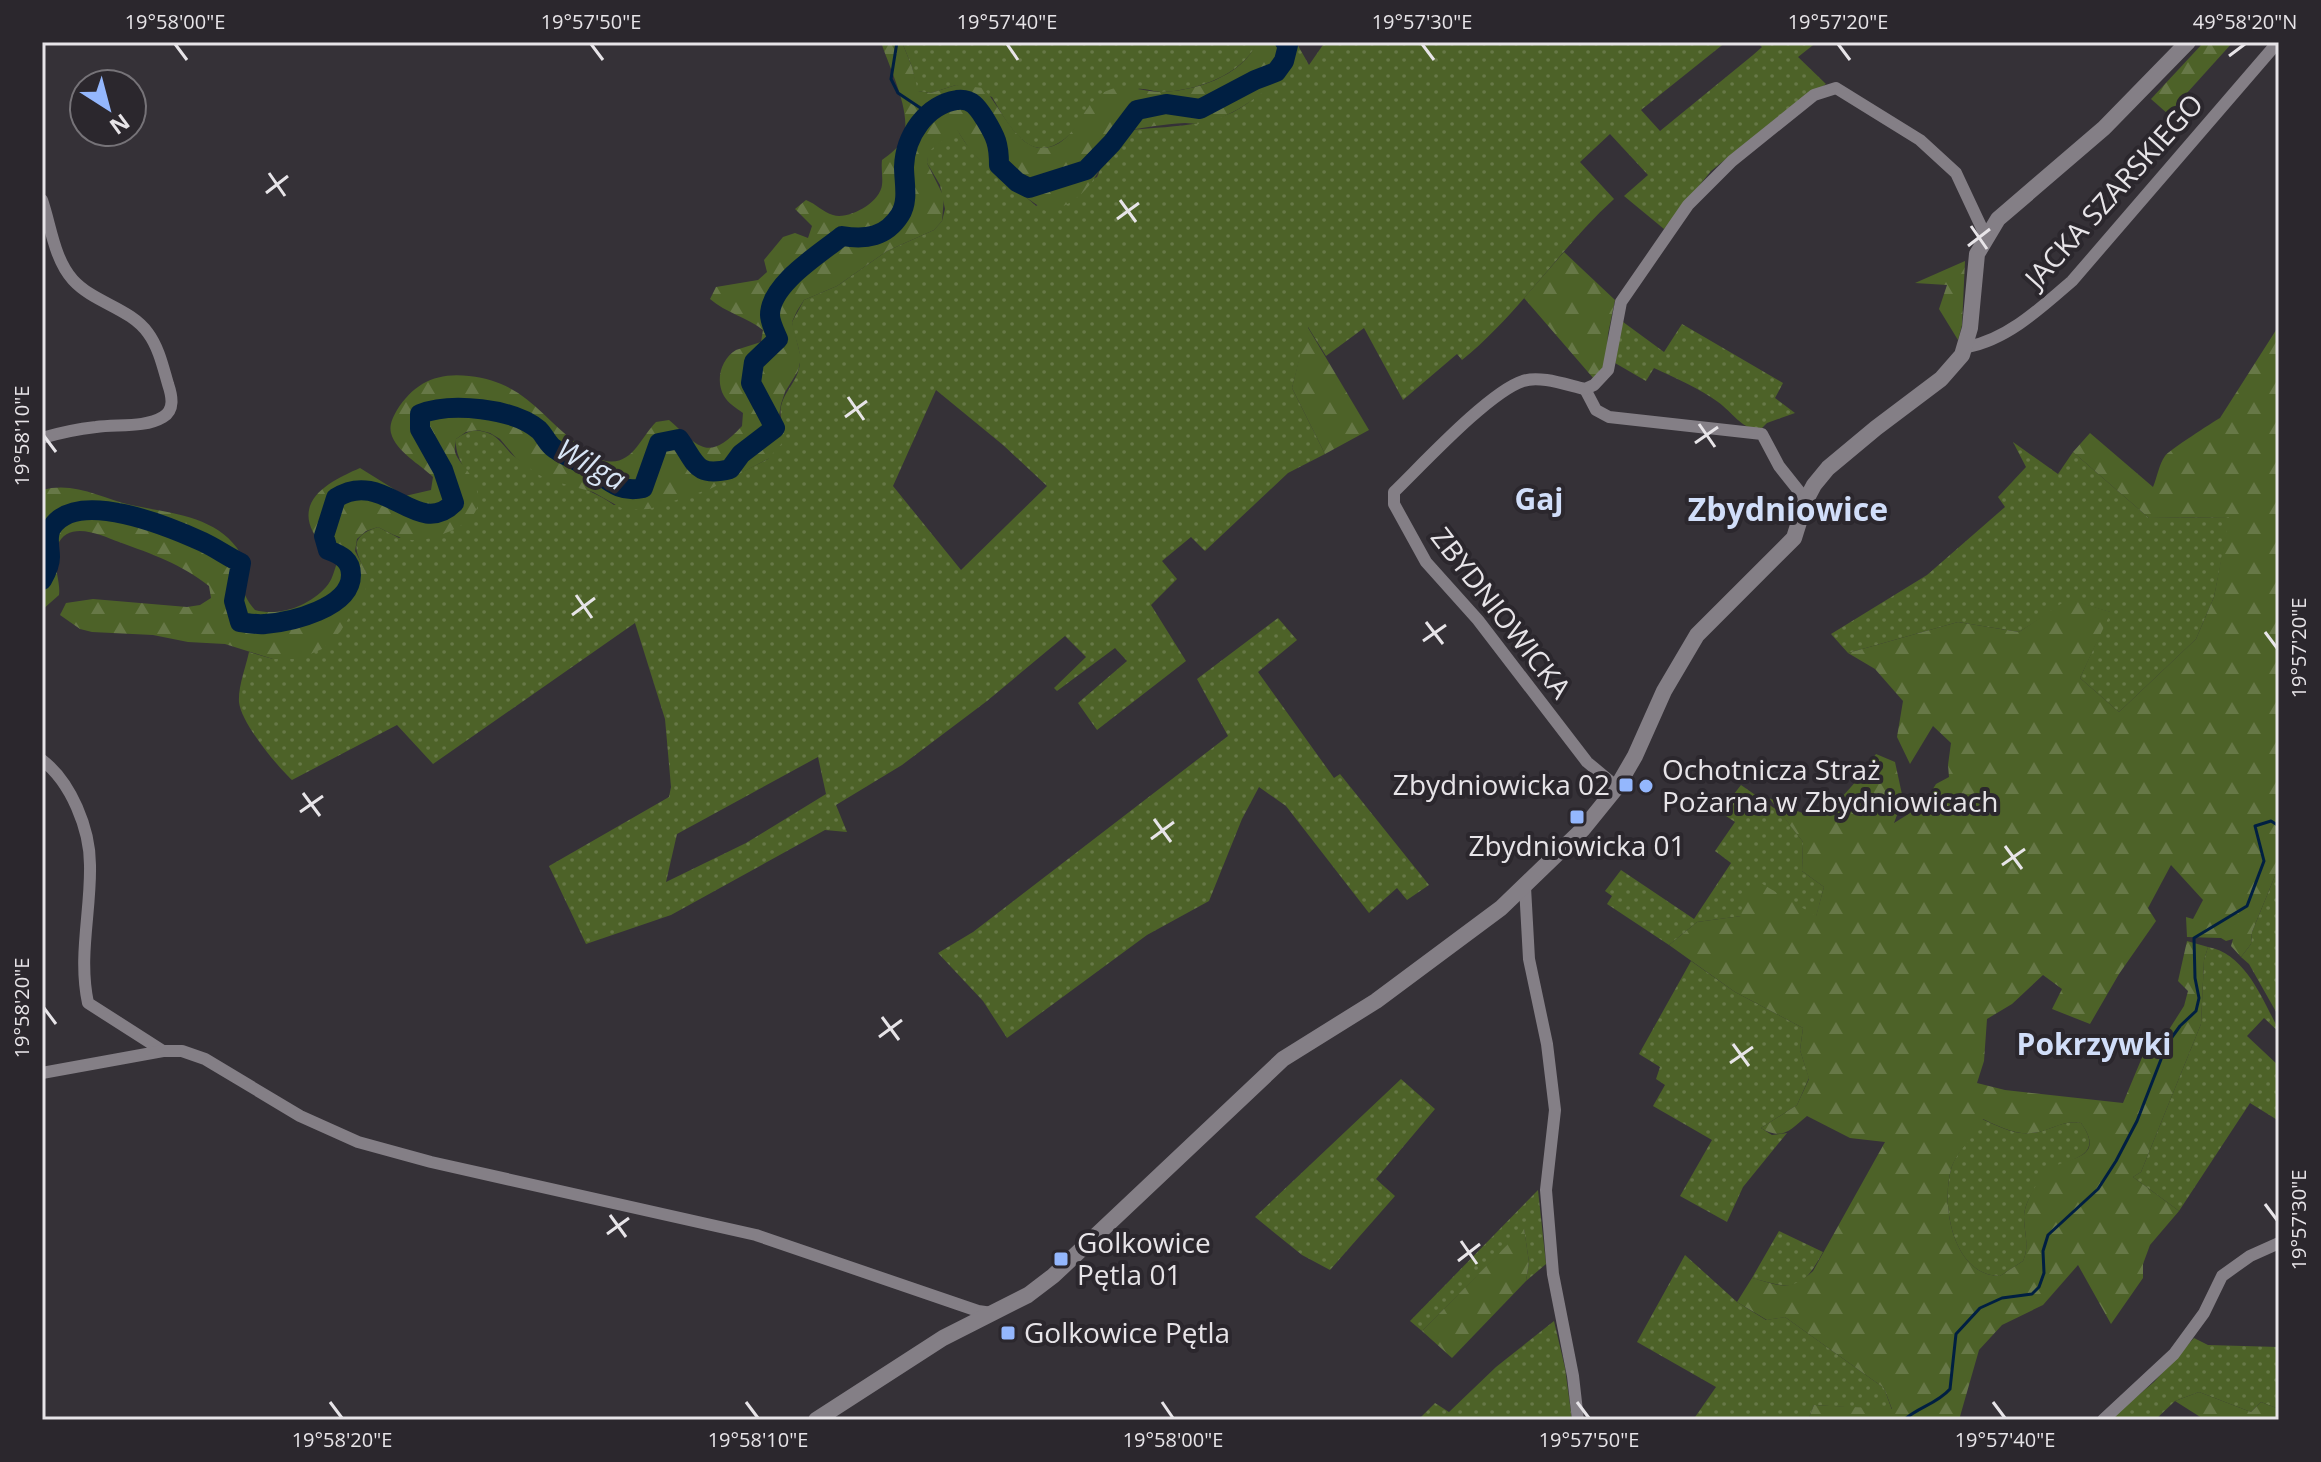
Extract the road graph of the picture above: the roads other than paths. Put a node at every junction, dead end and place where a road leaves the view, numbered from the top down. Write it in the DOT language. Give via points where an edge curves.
graph roads {
  1 [pos="2188,42"];
  2 [pos="2278,42"];
  3 [pos="42,200"];
  4 [pos="1986,237"];
  5 [pos="1967,347"];
  6 [pos="1585,389"];
  7 [pos="42,438"];
  8 [pos="1806,500"];
  9 [pos="42,760"];
  10 [pos="1617,787"];
  11 [pos="1525,887"];
  12 [pos="163,1051"];
  13 [pos="42,1073"];
  14 [pos="2279,1243"];
  15 [pos="992,1313"];
  16 [pos="816,1420"];
  17 [pos="1578,1420"];
  18 [pos="2103,1420"];
  1 -- 4 [label="street" via="2104,128 1998,219"];
  2 -- 5 [label="street, JACKA SZARSKIEGO" via="2072,281 2038,310 1983,344"];
  3 -- 7 [label="street" via="71,279 147,332 172,406 158,420"];
  4 -- 5 [label="street" via="1977,254"];
  4 -- 6 [label="street" via="1956,173 1946,163 1920,140 1830,88 1732,161 1688,205 1621,302 1608,370"];
  5 -- 8 [label="street" via="1941,379 1828,468"];
  6 -- 8 [label="street" via="1596,410 1609,417 1762,434"];
  6 -- 10 [label="street, ZBYDNIOWICKA" via="1523,380 1478,412 1394,492 1394,504 1426,562 1478,620 1587,762"];
  8 -- 10 [label="street" via="1794,538 1697,635"];
  9 -- 12 [label="street" via="68,789 91,863 82,976 88,1003"];
  10 -- 11 [label="street"];
  11 -- 15 [label="street" via="1376,1001 1283,1059 1063,1267 1028,1295"];
  11 -- 17 [label="street" via="1529,959 1555,1110 1546,1190 1553,1274"];
  12 -- 13 [label="street"];
  12 -- 15 [label="street" via="205,1059 300,1116 358,1142 756,1235"];
  14 -- 18 [label="street" via="2222,1276 2204,1313 2174,1354"];
  15 -- 16 [label="street" via="943,1338"];
}
